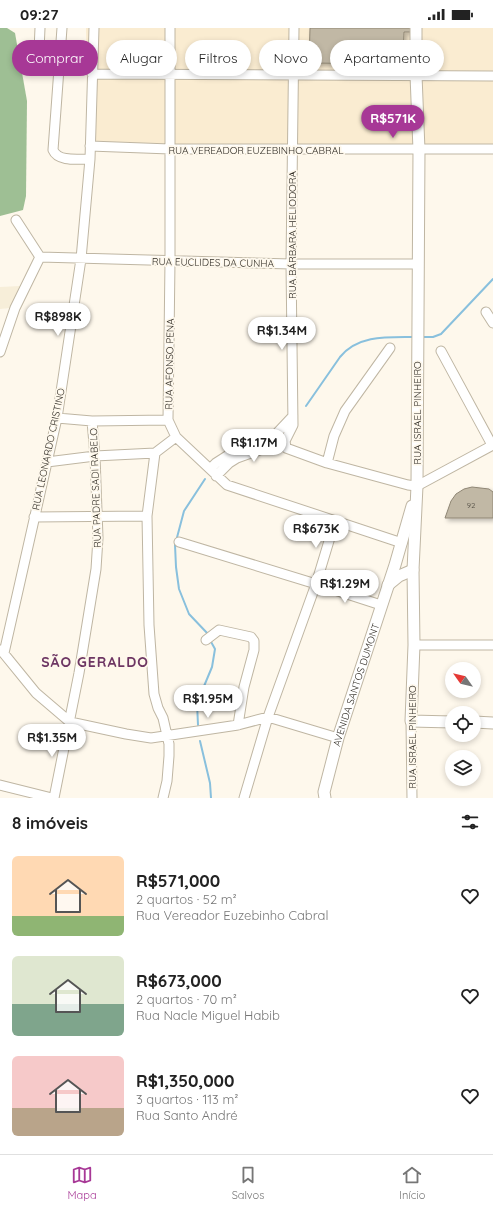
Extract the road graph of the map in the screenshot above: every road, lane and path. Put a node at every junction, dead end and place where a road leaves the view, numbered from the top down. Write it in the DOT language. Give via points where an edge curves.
graph roads {
  1 [pos="40,28"];
  2 [pos="62,28"];
  3 [pos="94,28"];
  4 [pos="170,28"];
  5 [pos="294,28"];
  6 [pos="416,28"];
  7 [pos="39,40"];
  8 [pos="93,40"];
  9 [pos="170,40"];
  10 [pos="294,40"];
  11 [pos="416,40"];
  12 [pos="177,74"];
  13 [pos="259,74"];
  14 [pos="444,75"];
  15 [pos="92,76"];
  16 [pos="170,76"];
  17 [pos="294,76"];
  18 [pos="416,76"];
  19 [pos="493,76"];
  20 [pos="90,146"];
  21 [pos="170,149"];
  22 [pos="493,149"];
  23 [pos="292,150"];
  24 [pos="419,150"];
  25 [pos="90,159"];
  26 [pos="16,220"];
  27 [pos="40,257"];
  28 [pos="81,259"];
  29 [pos="170,261"];
  30 [pos="291,264"];
  31 [pos="418,264"];
  32 [pos="486,312"];
  33 [pos="493,322"];
  34 [pos="390,348"];
  35 [pos="441,351"];
  36 [pos="0,352"];
  37 [pos="293,416"];
  38 [pos="57,418"];
  39 [pos="168,420"];
  40 [pos="92,421"];
  41 [pos="176,438"];
  42 [pos="285,441"];
  43 [pos="493,445"];
  44 [pos="155,454"];
  45 [pos="95,456"];
  46 [pos="47,462"];
  47 [pos="327,463"];
  48 [pos="213,473"];
  49 [pos="417,486"];
  50 [pos="147,516"];
  51 [pos="34,517"];
  52 [pos="96,518"];
  53 [pos="335,521"];
  54 [pos="179,542"];
  55 [pos="402,543"];
  56 [pos="396,561"];
  57 [pos="410,569"];
  58 [pos="316,584"];
  59 [pos="387,588"];
  60 [pos="381,605"];
  61 [pos="206,640"];
  62 [pos="414,645"];
  63 [pos="493,645"];
  64 [pos="2,651"];
  65 [pos="268,717"];
  66 [pos="411,721"];
  67 [pos="70,722"];
  68 [pos="445,722"];
  69 [pos="481,722"];
  70 [pos="493,722"];
  71 [pos="238,725"];
  72 [pos="167,736"];
  73 [pos="338,738"];
  74 [pos="0,784"];
  75 [pos="323,796"];
  76 [pos="53,798"];
  77 [pos="164,798"];
  78 [pos="244,798"];
  79 [pos="412,798"];
  1 -- 7 [label="street"];
  2 -- 25 [label="street" via="53,150 62,158"];
  3 -- 8 [label="street, RUA LEONARDO CRISTINO"];
  4 -- 9 [label="street, RUA AFONSO PENA"];
  5 -- 10 [label="street, RUA BÁRBARA HELIODORA"];
  6 -- 11 [label="main road, RUA ISRAEL PINHEIRO"];
  12 -- 13 [label="street"];
  14 -- 19 [label="street"];
  15 -- 20 [label="street, RUA LEONARDO CRISTINO"];
  16 -- 21 [label="street, RUA AFONSO PENA"];
  17 -- 23 [label="street, RUA BÁRBARA HELIODORA"];
  18 -- 24 [label="main road, RUA ISRAEL PINHEIRO"];
  20 -- 21 [label="street, RUA VEREADOR EUZEBINHO CABRAL"];
  20 -- 25 [label="street, RUA LEONARDO CRISTINO"];
  21 -- 23 [label="street, RUA VEREADOR EUZEBINHO CABRAL"];
  21 -- 29 [label="street, RUA AFONSO PENA"];
  22 -- 24 [label="street, RUA VEREADOR EUZEBINHO CABRAL"];
  23 -- 24 [label="street, RUA VEREADOR EUZEBINHO CABRAL"];
  23 -- 30 [label="street, RUA BÁRBARA HELIODORA"];
  24 -- 31 [label="main road, RUA ISRAEL PINHEIRO"];
  25 -- 28 [label="street, RUA LEONARDO CRISTINO"];
  26 -- 27 [label="street"];
  27 -- 28 [label="street, RUA EUCLIDES DA CUNHA"];
  27 -- 36 [label="street" via="15,308"];
  28 -- 29 [label="street, RUA EUCLIDES DA CUNHA"];
  28 -- 38 [label="street, RUA LEONARDO CRISTINO"];
  29 -- 30 [label="street, RUA EUCLIDES DA CUNHA"];
  29 -- 39 [label="street, RUA AFONSO PENA"];
  30 -- 31 [label="street, RUA EUCLIDES DA CUNHA"];
  30 -- 37 [label="street, RUA BÁRBARA HELIODORA"];
  31 -- 49 [label="main road, RUA ISRAEL PINHEIRO"];
  32 -- 33 [label="street"];
  34 -- 47 [label="street" via="345,411 334,436"];
  35 -- 43 [label="street"];
  37 -- 42 [label="street, RUA BÁRBARA HELIODORA" via="293,424"];
  37 -- 48 [label="street" via="277,433 220,460"];
  38 -- 40 [label="street"];
  38 -- 46 [label="street, RUA LEONARDO CRISTINO"];
  39 -- 40 [label="street"];
  39 -- 41 [label="street, RUA AFONSO PENA"];
  40 -- 45 [label="street, RUA PADRE SADI RABELO"];
  41 -- 44 [label="street"];
  41 -- 48 [label="street"];
  42 -- 47 [label="street" via="286,448"];
  42 -- 48 [label="street" via="237,458"];
  43 -- 49 [label="street"];
  44 -- 45 [label="street"];
  44 -- 50 [label="street"];
  45 -- 46 [label="street"];
  45 -- 52 [label="street, RUA PADRE SADI RABELO"];
  46 -- 51 [label="street, RUA LEONARDO CRISTINO"];
  47 -- 49 [label="street"];
  48 -- 53 [label="street" via="231,487"];
  49 -- 55 [label="main road, AVENIDA SANTOS DUMONT"];
  49 -- 57 [label="main road, RUA ISRAEL PINHEIRO"];
  50 -- 52 [label="street"];
  50 -- 72 [label="street" via="149,625 154,694"];
  51 -- 52 [label="street"];
  51 -- 64 [label="street, RUA LEONARDO CRISTINO"];
  52 -- 67 [label="street, RUA PADRE SADI RABELO" via="96,569"];
  53 -- 55 [label="street"];
  53 -- 58 [label="street"];
  54 -- 58 [label="street"];
  55 -- 56 [label="main road, AVENIDA SANTOS DUMONT"];
  56 -- 57 [label="main road" via="399,571"];
  56 -- 57 [label="main road" via="406,557"];
  56 -- 59 [label="main road, AVENIDA SANTOS DUMONT"];
  57 -- 59 [label="main road"];
  57 -- 62 [label="main road, RUA ISRAEL PINHEIRO"];
  58 -- 60 [label="street"];
  58 -- 65 [label="street"];
  59 -- 60 [label="main road, AVENIDA SANTOS DUMONT"];
  60 -- 73 [label="main road, AVENIDA SANTOS DUMONT"];
  61 -- 71 [label="street" via="221,630 251,637 254,641"];
  62 -- 63 [label="street"];
  62 -- 66 [label="main road, RUA ISRAEL PINHEIRO"];
  64 -- 67 [label="street" via="36,693"];
  65 -- 71 [label="street"];
  65 -- 73 [label="street"];
  65 -- 78 [label="street"];
  66 -- 68 [label="main road"];
  66 -- 79 [label="street, RUA ISRAEL PINHEIRO"];
  67 -- 72 [label="street" via="151,738"];
  67 -- 76 [label="street, RUA PADRE SADI RABELO"];
  69 -- 70 [label="main road"];
  71 -- 72 [label="street"];
  72 -- 77 [label="street" via="169,756"];
  73 -- 75 [label="main road, AVENIDA SANTOS DUMONT"];
  74 -- 76 [label="street"];
}
